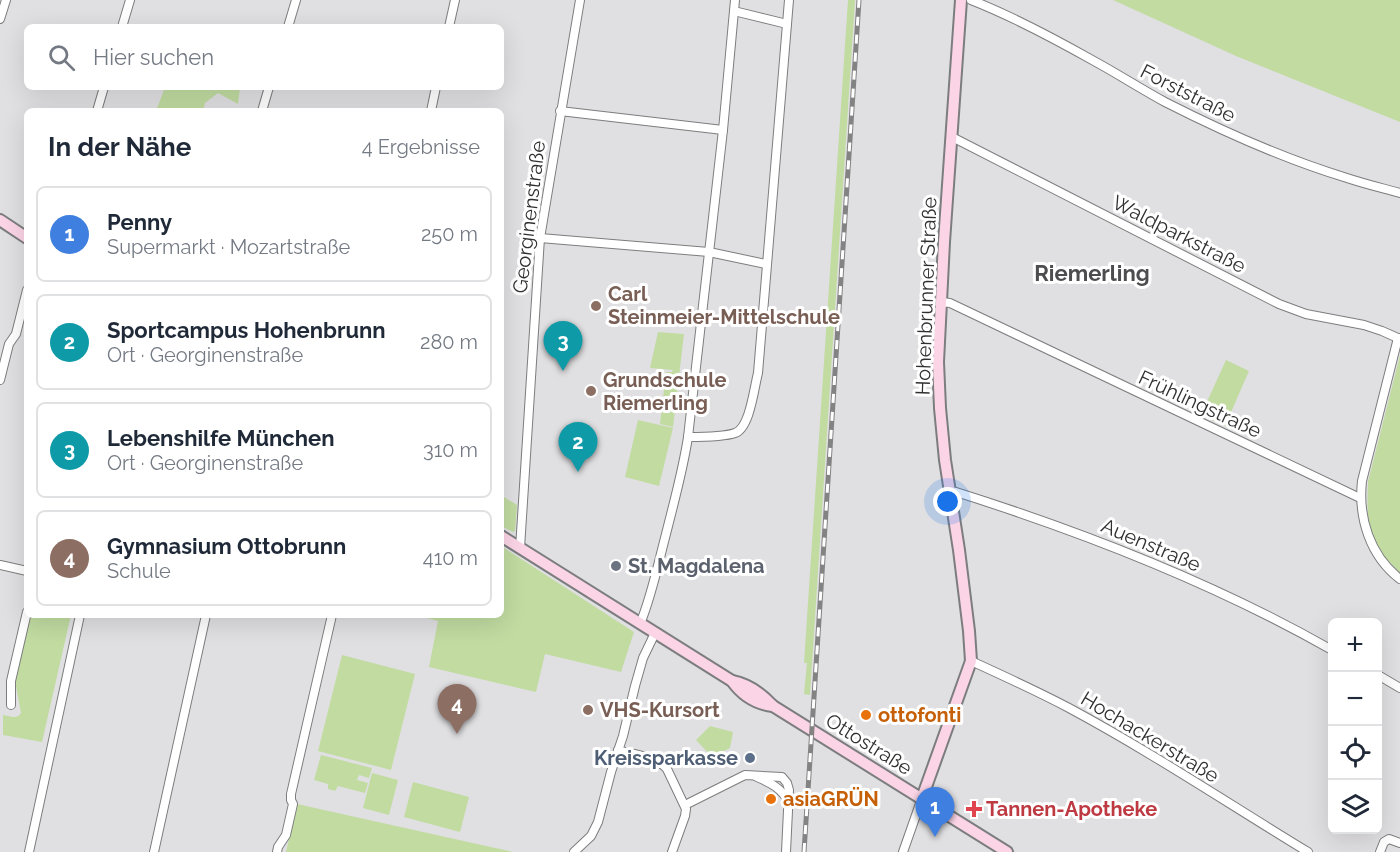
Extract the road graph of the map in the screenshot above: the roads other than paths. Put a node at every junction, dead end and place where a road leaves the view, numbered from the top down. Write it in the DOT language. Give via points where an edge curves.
graph roads {
  1 [pos="6,0"];
  2 [pos="130,0"];
  3 [pos="296,0"];
  4 [pos="455,0"];
  5 [pos="580,0"];
  6 [pos="735,0"];
  7 [pos="789,0"];
  8 [pos="961,0"];
  9 [pos="971,0"];
  10 [pos="734,11"];
  11 [pos="0,19"];
  12 [pos="123,24"];
  13 [pos="289,24"];
  14 [pos="450,24"];
  15 [pos="787,24"];
  16 [pos="103,90"];
  17 [pos="268,90"];
  18 [pos="435,90"];
  19 [pos="98,108"];
  20 [pos="263,108"];
  21 [pos="432,108"];
  22 [pos="560,111"];
  23 [pos="723,130"];
  24 [pos="952,137"];
  25 [pos="1400,193"];
  26 [pos="0,220"];
  27 [pos="24,235"];
  28 [pos="540,238"];
  29 [pos="709,252"];
  30 [pos="766,264"];
  31 [pos="24,302"];
  32 [pos="941,302"];
  33 [pos="1399,339"];
  34 [pos="0,380"];
  35 [pos="688,437"];
  36 [pos="949,491"];
  37 [pos="1360,498"];
  38 [pos="504,538"];
  39 [pos="520,548"];
  40 [pos="0,565"];
  41 [pos="24,570"];
  42 [pos="1400,579"];
  43 [pos="26,618"];
  44 [pos="79,618"];
  45 [pos="205,618"];
  46 [pos="331,618"];
  47 [pos="640,624"];
  48 [pos="655,633"];
  49 [pos="1328,648"];
  50 [pos="970,661"];
  51 [pos="1382,678"];
  52 [pos="1400,688"];
  53 [pos="11,705"];
  54 [pos="618,750"];
  55 [pos="922,798"];
  56 [pos="685,805"];
  57 [pos="1400,843"];
  58 [pos="29,852"];
  59 [pos="154,852"];
  60 [pos="277,852"];
  61 [pos="574,852"];
  62 [pos="672,852"];
  63 [pos="786,852"];
  64 [pos="903,852"];
  65 [pos="1007,852"];
  66 [pos="1308,852"];
  67 [pos="1380,852"];
  1 -- 11 [label="street"];
  2 -- 12 [label="street"];
  3 -- 13 [label="street"];
  4 -- 14 [label="street"];
  5 -- 22 [label="street, Georginenstraße"];
  6 -- 10 [label="street"];
  7 -- 15 [label="street"];
  8 -- 24 [label="street, Hohenbrunner Straße"];
  9 -- 25 [label="street, Forststraße" via="1237,137 1310,166"];
  10 -- 15 [label="street"];
  10 -- 23 [label="street"];
  15 -- 30 [label="street"];
  16 -- 19 [label="street"];
  17 -- 20 [label="street"];
  18 -- 21 [label="street"];
  22 -- 23 [label="street"];
  22 -- 28 [label="street, Georginenstraße"];
  23 -- 29 [label="street"];
  24 -- 32 [label="street, Hohenbrunner Straße"];
  24 -- 33 [label="street, Waldparkstraße" via="1279,304 1305,314 1364,325"];
  26 -- 27 [label="street"];
  28 -- 29 [label="street"];
  28 -- 39 [label="street, Georginenstraße"];
  29 -- 30 [label="street"];
  29 -- 35 [label="street"];
  30 -- 35 [label="street" via="758,373 746,422 734,434"];
  31 -- 34 [label="street"];
  32 -- 36 [label="street, Hohenbrunner Straße" via="938,378"];
  32 -- 37 [label="street, Frühlingstraße"];
  33 -- 37 [label="street"];
  35 -- 47 [label="street" via="657,572"];
  36 -- 49 [label="street, Auenstraße" via="1111,545 1234,598"];
  36 -- 50 [label="street, Hohenbrunner Straße"];
  37 -- 42 [label="street" via="1367,535 1376,553"];
  38 -- 39 [label="street, Ottostraße"];
  39 -- 47 [label="street, Ottostraße"];
  40 -- 41 [label="street"];
  43 -- 53 [label="street" via="11,681"];
  44 -- 58 [label="street"];
  45 -- 59 [label="street"];
  46 -- 60 [label="street" via="291,794 293,804 286,836"];
  47 -- 48 [label="street, Ottostraße"];
  48 -- 54 [label="street" via="643,658"];
  48 -- 55 [label="street, Ottostraße" via="732,681 743,683 773,706"];
  50 -- 55 [label="street, Hohenbrunner Straße"];
  50 -- 66 [label="street, Hochackerstraße" via="1072,710"];
  51 -- 52 [label="street"];
  54 -- 56 [label="street" via="663,764"];
  54 -- 61 [label="street" via="598,822 591,836"];
  55 -- 64 [label="street"];
  55 -- 65 [label="street, Ottostraße"];
  56 -- 62 [label="street"];
  56 -- 63 [label="street" via="745,776 782,777 789,790"];
  57 -- 67 [label="street" via="1389,839"];
}
